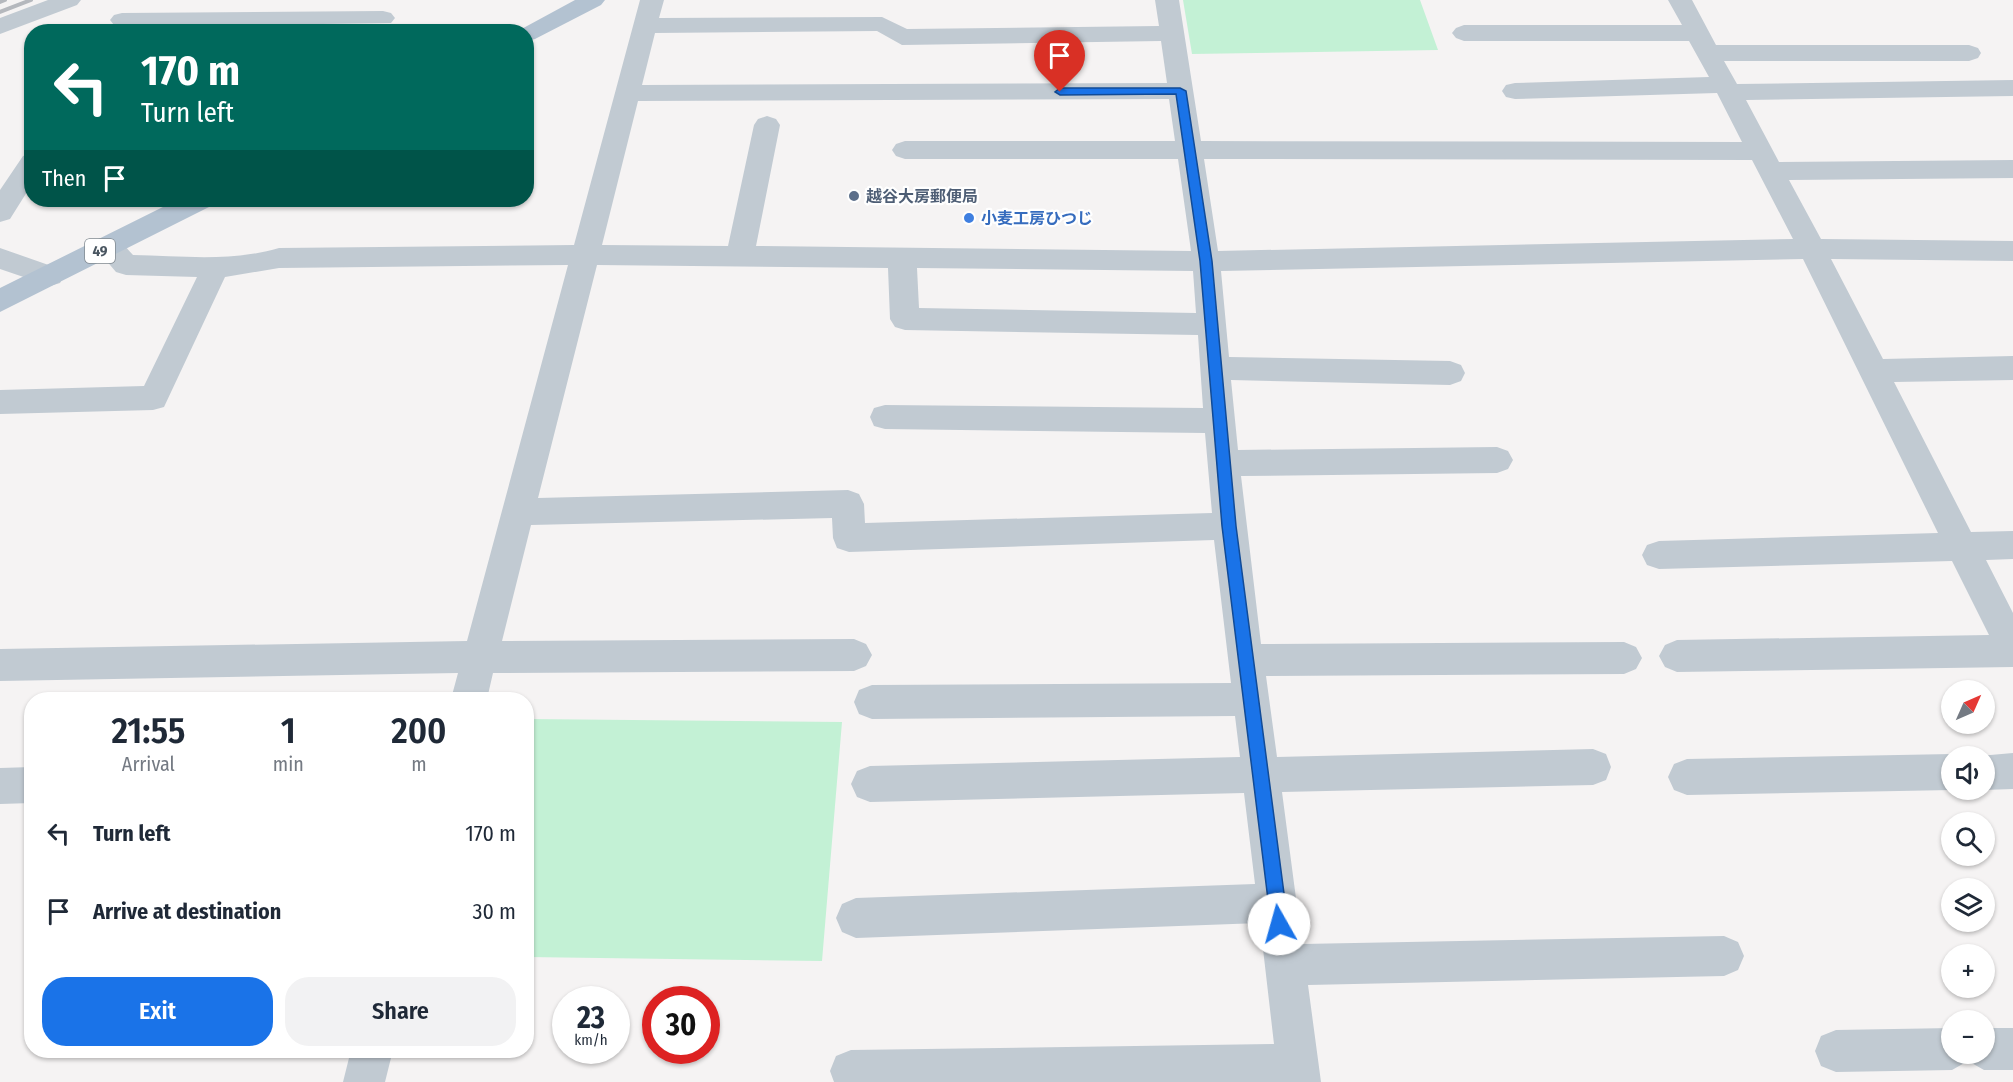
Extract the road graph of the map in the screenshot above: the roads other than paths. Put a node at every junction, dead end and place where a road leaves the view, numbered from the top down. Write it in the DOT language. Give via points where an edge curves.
graph roads {
  1 [pos="69,0"];
  2 [pos="593,0"];
  3 [pos="1167,0"];
  4 [pos="1680,0"];
  5 [pos="649,13"];
  6 [pos="124,17"];
  7 [pos="383,18"];
  8 [pos="0,27"];
  9 [pos="534,30"];
  10 [pos="1171,33"];
  11 [pos="1464,33"];
  12 [pos="1702,43"];
  13 [pos="1969,53"];
  14 [pos="2013,88"];
  15 [pos="1727,89"];
  16 [pos="1180,91"];
  17 [pos="1515,91"];
  18 [pos="629,93"];
  19 [pos="767,125"];
  20 [pos="1189,149"];
  21 [pos="905,150"];
  22 [pos="1766,161"];
  23 [pos="2013,169"];
  24 [pos="24,174"];
  25 [pos="185,207"];
  26 [pos="0,212"];
  27 [pos="108,246"];
  28 [pos="1812,249"];
  29 [pos="2013,251"];
  30 [pos="584,255"];
  31 [pos="740,257"];
  32 [pos="0,258"];
  33 [pos="902,258"];
  34 [pos="1206,261"];
  35 [pos="217,265"];
  36 [pos="50,276"];
  37 [pos="0,301"];
  38 [pos="1211,324"];
  39 [pos="1215,368"];
  40 [pos="2013,368"];
  41 [pos="1873,370"];
  42 [pos="1450,373"];
  43 [pos="0,402"];
  44 [pos="885,417"];
  45 [pos="1220,421"];
  46 [pos="1497,460"];
  47 [pos="1224,463"];
  48 [pos="518,512"];
  49 [pos="1229,526"];
  50 [pos="2013,545"];
  51 [pos="1962,546"];
  52 [pos="1659,555"];
  53 [pos="2013,649"];
  54 [pos="854,655"];
  55 [pos="1677,656"];
  56 [pos="482,657"];
  57 [pos="1624,658"];
  58 [pos="1246,660"];
  59 [pos="0,664"];
  60 [pos="471,692"];
  61 [pos="1251,699"];
  62 [pos="872,702"];
  63 [pos="1593,767"];
  64 [pos="2013,771"];
  65 [pos="1941,772"];
  66 [pos="1995,772"];
  67 [pos="1261,774"];
  68 [pos="1687,777"];
  69 [pos="870,784"];
  70 [pos="24,785"];
  71 [pos="0,786"];
  72 [pos="1277,903"];
  73 [pos="856,918"];
  74 [pos="1724,956"];
  75 [pos="1285,965"];
  76 [pos="1941,1049"];
  77 [pos="1995,1049"];
  78 [pos="2013,1049"];
  79 [pos="1836,1051"];
  80 [pos="370,1058"];
  81 [pos="851,1071"];
  82 [pos="1299,1073"];
  83 [pos="364,1082"];
  1 -- 8 [label="street"];
  2 -- 9 [label="main road"];
  3 -- 10 [label="street"];
  4 -- 12 [label="street"];
  5 -- 10 [label="street" via="882,24 902,37"];
  5 -- 18 [label="street"];
  6 -- 7 [label="street"];
  10 -- 16 [label="street"];
  11 -- 12 [label="street"];
  12 -- 13 [label="street"];
  12 -- 15 [label="street"];
  14 -- 15 [label="street"];
  15 -- 17 [label="street"];
  15 -- 22 [label="street"];
  16 -- 18 [label="street"];
  16 -- 20 [label="street"];
  18 -- 30 [label="street"];
  19 -- 31 [label="street"];
  20 -- 21 [label="street"];
  20 -- 22 [label="street"];
  20 -- 34 [label="street"];
  22 -- 23 [label="street"];
  22 -- 28 [label="street"];
  24 -- 26 [label="street"];
  25 -- 27 [label="main road, 49"];
  27 -- 35 [label="street" via="126,265"];
  27 -- 36 [label="main road, 49"];
  28 -- 29 [label="street"];
  28 -- 34 [label="street"];
  28 -- 41 [label="street"];
  30 -- 31 [label="street"];
  30 -- 35 [label="street" via="279,258 267,263"];
  30 -- 48 [label="street"];
  31 -- 33 [label="street"];
  32 -- 36 [label="street"];
  33 -- 34 [label="street"];
  33 -- 38 [label="street" via="905,319"];
  34 -- 38 [label="street"];
  35 -- 43 [label="street" via="153,398"];
  36 -- 37 [label="main road, 49"];
  38 -- 39 [label="street"];
  39 -- 42 [label="street"];
  39 -- 45 [label="street"];
  40 -- 41 [label="street"];
  41 -- 51 [label="street"];
  44 -- 45 [label="street"];
  45 -- 47 [label="street"];
  46 -- 47 [label="street"];
  47 -- 49 [label="street"];
  48 -- 49 [label="street" via="848,504 849,538"];
  48 -- 56 [label="street"];
  49 -- 58 [label="street"];
  50 -- 51 [label="street"];
  51 -- 52 [label="street"];
  51 -- 53 [label="street"];
  53 -- 55 [label="street"];
  54 -- 56 [label="street"];
  56 -- 59 [label="street"];
  56 -- 60 [label="street"];
  57 -- 58 [label="street"];
  58 -- 61 [label="street"];
  61 -- 62 [label="street"];
  61 -- 67 [label="street"];
  63 -- 67 [label="street"];
  64 -- 66 [label="street"];
  65 -- 68 [label="street"];
  67 -- 69 [label="street"];
  67 -- 72 [label="street"];
  70 -- 71 [label="street"];
  72 -- 73 [label="street"];
  72 -- 75 [label="street"];
  74 -- 75 [label="street"];
  75 -- 82 [label="street"];
  76 -- 79 [label="street"];
  77 -- 78 [label="street"];
  80 -- 83 [label="street"];
  81 -- 82 [label="street"];
}
